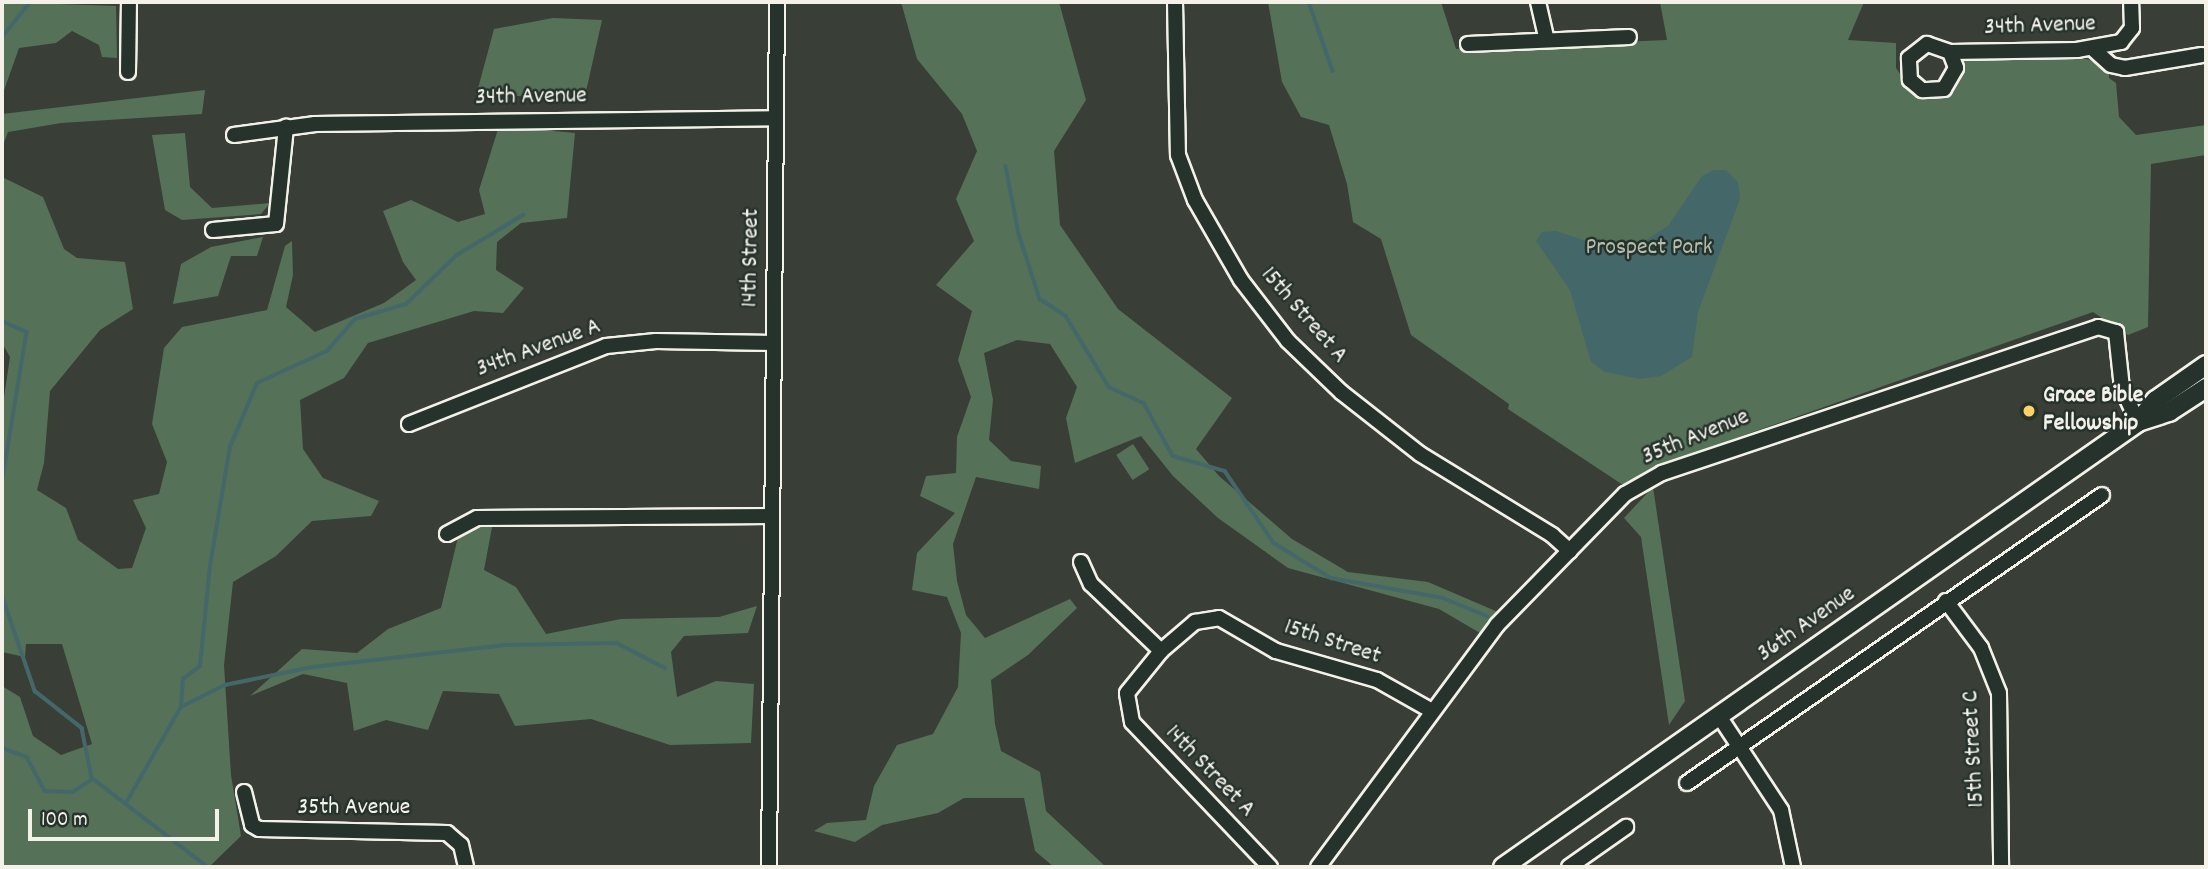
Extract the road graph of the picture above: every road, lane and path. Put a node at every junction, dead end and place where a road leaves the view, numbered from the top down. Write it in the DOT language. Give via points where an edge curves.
graph roads {
  1 [pos="129,2"];
  2 [pos="777,2"];
  3 [pos="1175,2"];
  4 [pos="1538,2"];
  5 [pos="2131,2"];
  6 [pos="1629,37"];
  7 [pos="1548,40"];
  8 [pos="1468,44"];
  9 [pos="2092,48"];
  10 [pos="1950,52"];
  11 [pos="2202,55"];
  12 [pos="128,72"];
  13 [pos="776,118"];
  14 [pos="286,127"];
  15 [pos="234,135"];
  16 [pos="213,229"];
  17 [pos="774,344"];
  18 [pos="2206,365"];
  19 [pos="2206,388"];
  20 [pos="2138,422"];
  21 [pos="409,424"];
  22 [pos="2102,495"];
  23 [pos="772,516"];
  24 [pos="447,534"];
  25 [pos="1570,551"];
  26 [pos="1081,562"];
  27 [pos="1946,601"];
  28 [pos="1161,652"];
  29 [pos="1432,711"];
  30 [pos="1719,716"];
  31 [pos="1741,746"];
  32 [pos="1687,783"];
  33 [pos="244,792"];
  34 [pos="1626,827"];
  35 [pos="466,867"];
  36 [pos="769,867"];
  37 [pos="1270,867"];
  38 [pos="1318,867"];
  39 [pos="1503,867"];
  40 [pos="1569,867"];
  41 [pos="1793,867"];
  42 [pos="2001,867"];
  1 -- 12 [label="street"];
  2 -- 13 [label="street, 14th Street"];
  3 -- 25 [label="street, 15th Street A" via="1178,155 1195,200 1241,280 1288,341 1360,408 1420,454 1552,535"];
  4 -- 7 [label="street"];
  5 -- 9 [label="street, 34th Avenue" via="2134,19 2128,36 2107,47"];
  6 -- 7 [label="street"];
  7 -- 8 [label="street"];
  9 -- 10 [label="street, 34th Avenue"];
  9 -- 11 [label="street" via="2111,65 2124,68"];
  13 -- 14 [label="street, 34th Avenue"];
  13 -- 17 [label="street, 14th Street"];
  14 -- 15 [label="street, 34th Avenue"];
  14 -- 16 [label="street" via="276,224"];
  17 -- 21 [label="street, 34th Avenue A" via="656,341 607,346"];
  17 -- 23 [label="street, 14th Street"];
  18 -- 20 [label="street, 36th Avenue" via="2156,400"];
  19 -- 20 [label="street, 36th Avenue" via="2169,412"];
  20 -- 25 [label="street, 35th Avenue" via="2122,388 2116,332 2098,327 1662,473 1625,494"];
  20 -- 30 [label="street, 36th Avenue"];
  22 -- 27 [label="street"];
  23 -- 24 [label="street" via="477,518"];
  23 -- 36 [label="street, 14th Street"];
  25 -- 29 [label="street, 35th Avenue" via="1497,625"];
  26 -- 28 [label="street" via="1091,584"];
  27 -- 31 [label="street"];
  27 -- 42 [label="street, 15th Street C" via="1981,648 1999,693"];
  28 -- 29 [label="street, 15th Street" via="1195,622 1219,618 1276,651 1377,680"];
  28 -- 37 [label="street, 14th Street A" via="1132,685 1125,702 1132,722"];
  29 -- 38 [label="street, 35th Avenue"];
  30 -- 31 [label="street"];
  30 -- 39 [label="street, 36th Avenue"];
  31 -- 32 [label="street"];
  31 -- 41 [label="street" via="1786,820"];
  33 -- 35 [label="street, 35th Avenue" via="252,825 270,832 436,831 456,839 465,853"];
  34 -- 40 [label="street"];
}
